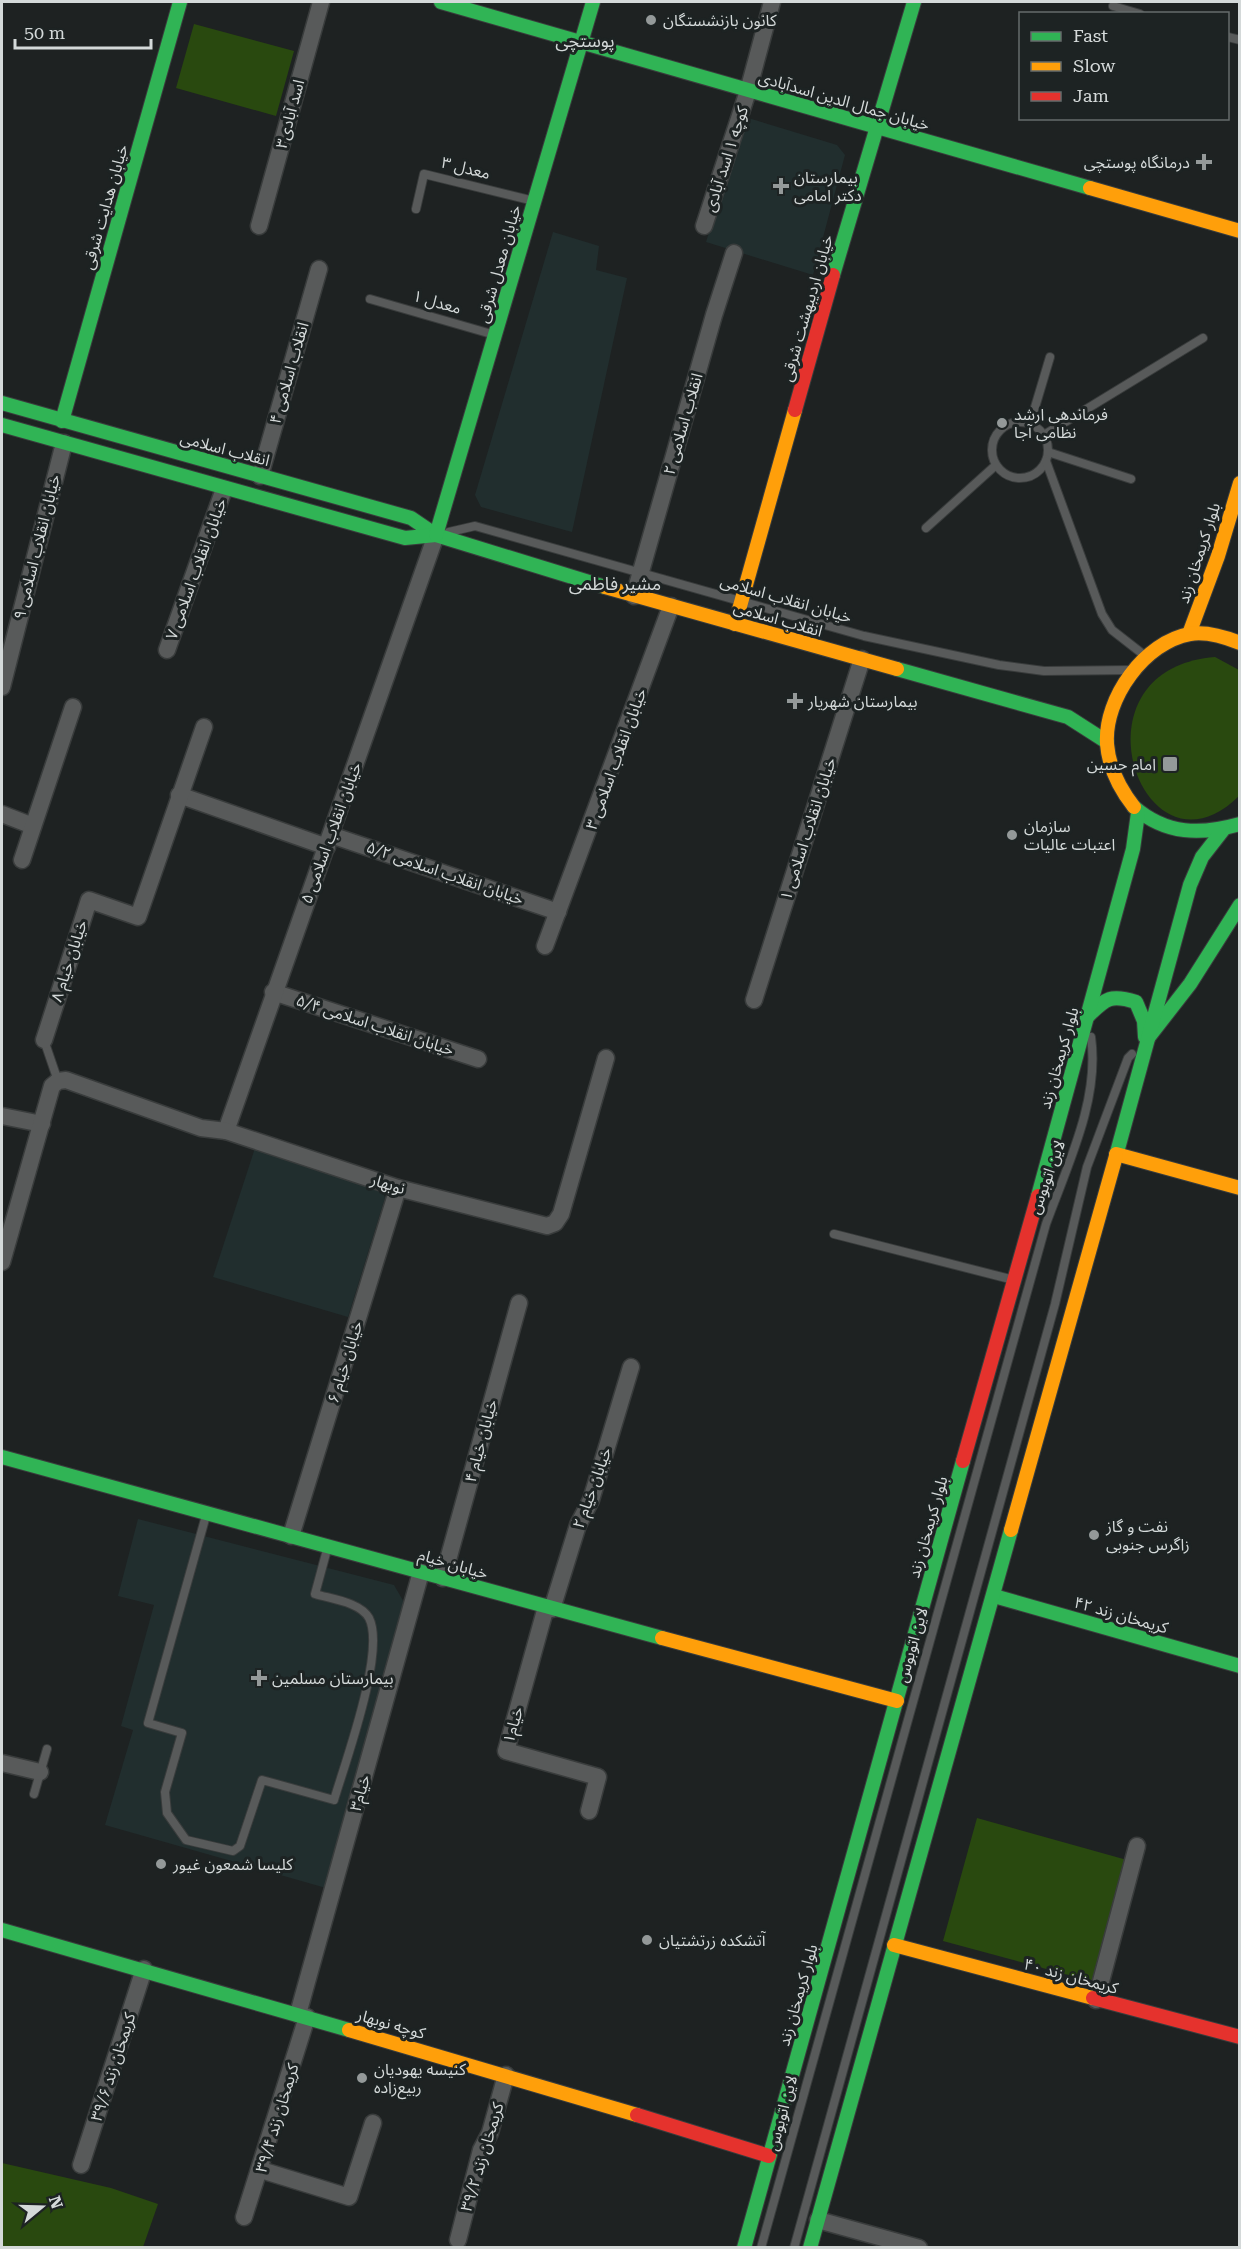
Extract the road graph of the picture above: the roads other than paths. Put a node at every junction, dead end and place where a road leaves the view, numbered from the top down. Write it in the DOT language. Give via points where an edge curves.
graph roads {
  1 [pos="180,2"];
  2 [pos="321,2"];
  3 [pos="441,2"];
  4 [pos="593,2"];
  5 [pos="772,2"];
  6 [pos="914,2"];
  7 [pos="1113,6"];
  8 [pos="1133,12"];
  9 [pos="581,43"];
  10 [pos="747,91"];
  11 [pos="877,128"];
  12 [pos="534,201"];
  13 [pos="416,209"];
  14 [pos="259,226"];
  15 [pos="704,226"];
  16 [pos="1239,231"];
  17 [pos="734,253"];
  18 [pos="319,269"];
  19 [pos="370,299"];
  20 [pos="496,335"];
  21 [pos="1203,338"];
  22 [pos="1050,357"];
  23 [pos="2,403"];
  24 [pos="62,421"];
  25 [pos="1030,424"];
  26 [pos="2,425"];
  27 [pos="1044,435"];
  28 [pos="64,443"];
  29 [pos="1047,457"];
  30 [pos="996,465"];
  31 [pos="260,476"];
  32 [pos="1131,479"];
  33 [pos="1239,483"];
  34 [pos="224,489"];
  35 [pos="926,528"];
  36 [pos="436,535"];
  37 [pos="640,572"];
  38 [pos="634,596"];
  39 [pos="742,603"];
  40 [pos="671,606"];
  41 [pos="735,624"];
  42 [pos="1189,634"];
  43 [pos="1239,644"];
  44 [pos="167,650"];
  45 [pos="1147,657"];
  46 [pos="862,659"];
  47 [pos="1134,670"];
  48 [pos="2,687"];
  49 [pos="73,707"];
  50 [pos="204,726"];
  51 [pos="1107,742"];
  52 [pos="179,795"];
  53 [pos="1138,813"];
  54 [pos="2,814"];
  55 [pos="1239,824"];
  56 [pos="33,826"];
  57 [pos="1223,830"];
  58 [pos="329,841"];
  59 [pos="22,860"];
  60 [pos="1239,905"];
  61 [pos="558,912"];
  62 [pos="545,946"];
  63 [pos="273,992"];
  64 [pos="754,1000"];
  65 [pos="1088,1016"];
  66 [pos="44,1040"];
  67 [pos="1145,1042"];
  68 [pos="606,1058"];
  69 [pos="478,1059"];
  70 [pos="58,1081"];
  71 [pos="2,1116"];
  72 [pos="42,1124"];
  73 [pos="226,1131"];
  74 [pos="1116,1154"];
  75 [pos="398,1188"];
  76 [pos="1239,1188"];
  77 [pos="834,1234"];
  78 [pos="2,1262"];
  79 [pos="1014,1280"];
  80 [pos="519,1303"];
  81 [pos="631,1367"];
  82 [pos="2,1457"];
  83 [pos="207,1511"];
  84 [pos="291,1536"];
  85 [pos="328,1546"];
  86 [pos="422,1572"];
  87 [pos="443,1578"];
  88 [pos="994,1596"];
  89 [pos="549,1608"];
  90 [pos="1239,1666"];
  91 [pos="897,1701"];
  92 [pos="47,1749"];
  93 [pos="2,1763"];
  94 [pos="40,1772"];
  95 [pos="34,1794"];
  96 [pos="589,1811"];
  97 [pos="1137,1846"];
  98 [pos="2,1930"];
  99 [pos="894,1945"];
  100 [pos="144,1969"];
  101 [pos="1096,2000"];
  102 [pos="303,2016"];
  103 [pos="1239,2037"];
  104 [pos="506,2075"];
  105 [pos="373,2123"];
  106 [pos="770,2156"];
  107 [pos="81,2165"];
  108 [pos="261,2170"];
  109 [pos="244,2217"];
  110 [pos="818,2220"];
  111 [pos="458,2240"];
  112 [pos="744,2247"];
  113 [pos="761,2247"];
  114 [pos="794,2247"];
  115 [pos="810,2247"];
  116 [pos="919,2247"];
  1 -- 24 [label="main road, خیابان هدایت شرقی"];
  2 -- 14 [label="street, اسد آبادی۳"];
  3 -- 9 [label="main road, خیابان جمال الدین اسدآبادی"];
  4 -- 9 [label="main road, خیابان معدل شرقی"];
  5 -- 10 [label="street, کوچه ۱ اسد آبادی"];
  6 -- 11 [label="main road, خیابان اردیبهشت شرقی"];
  7 -- 8 [label="lane"];
  9 -- 10 [label="main road, خیابان جمال الدین اسدآبادی"];
  9 -- 12 [label="main road, خیابان معدل شرقی"];
  10 -- 11 [label="main road, خیابان جمال الدین اسدآبادی"];
  10 -- 15 [label="street, کوچه ۱ اسد آبادی"];
  11 -- 16 [label="main road, خیابان جمال الدین اسدآبادی"];
  11 -- 39 [label="main road, خیابان اردیبهشت شرقی"];
  12 -- 13 [label="lane, ۳ معدل" via="424,174"];
  12 -- 20 [label="main road, خیابان معدل شرقی"];
  17 -- 37 [label="street, ۲ انقلاب اسلامی"];
  18 -- 31 [label="street, ۴ انقلاب اسلامی"];
  19 -- 20 [label="lane, ۱ معدل"];
  20 -- 36 [label="main road, خیابان معدل شرقی"];
  21 -- 27 [label="lane"];
  22 -- 25 [label="lane"];
  23 -- 24 [label="main road, انقلاب اسلامی"];
  24 -- 31 [label="main road, انقلاب اسلامی"];
  25 -- 27 [label="lane"];
  25 -- 30 [label="lane" via="1013,423 998,432 992,448"];
  26 -- 28 [label="main road, انقلاب اسلامی"];
  27 -- 29 [label="lane"];
  28 -- 34 [label="main road, انقلاب اسلامی"];
  28 -- 48 [label="street, خیابان انقلاب اسلامی ۹"];
  29 -- 30 [label="lane" via="1041,469 1027,478 1009,476"];
  29 -- 32 [label="lane"];
  29 -- 45 [label="lane" via="1102,614 1112,630"];
  30 -- 35 [label="lane"];
  31 -- 36 [label="main road, انقلاب اسلامی" via="411,518"];
  33 -- 42 [label="main road, بلوار کریمخان زند" via="1218,556"];
  34 -- 36 [label="main road, انقلاب اسلامی" via="405,538"];
  34 -- 44 [label="street, خیابان انقلاب اسلامی ۷"];
  36 -- 37 [label="lane, خیابان انقلاب اسلامی" via="475,526"];
  36 -- 38 [label="main road, انقلاب اسلامی"];
  36 -- 58 [label="street, خیابان انقلاب اسلامی ۵"];
  37 -- 38 [label="street, ۲ انقلاب اسلامی"];
  37 -- 39 [label="lane, خیابان انقلاب اسلامی"];
  38 -- 40 [label="main road, انقلاب اسلامی"];
  39 -- 41 [label="main road, خیابان اردیبهشت شرقی"];
  39 -- 47 [label="lane, خیابان انقلاب اسلامی" via="864,636 999,665 1044,671"];
  40 -- 41 [label="main road, انقلاب اسلامی"];
  40 -- 61 [label="street, خیابان انقلاب اسلامی ۳"];
  41 -- 46 [label="main road, انقلاب اسلامی"];
  42 -- 43 [label="main road" via="1220,636"];
  42 -- 45 [label="main road"];
  45 -- 47 [label="main road"];
  46 -- 51 [label="main road, انقلاب اسلامی" via="1068,717"];
  46 -- 64 [label="street, خیابان انقلاب اسلامی ۱"];
  47 -- 51 [label="main road" via="1112,714"];
  49 -- 56 [label="street"];
  50 -- 52 [label="street, خیابان خیام ۸"];
  51 -- 53 [label="main road" via="1120,789"];
  52 -- 58 [label="street, خیابان انقلاب اسلامی ۵/۲"];
  52 -- 66 [label="street, خیابان خیام ۸" via="138,917 89,900"];
  53 -- 57 [label="main road" via="1179,832"];
  53 -- 65 [label="main road, بلوار کریمخان زند" via="1133,849"];
  54 -- 56 [label="street"];
  55 -- 57 [label="main road"];
  56 -- 59 [label="street"];
  57 -- 67 [label="main road" via="1195,869"];
  58 -- 61 [label="street, خیابان انقلاب اسلامی ۵/۲"];
  58 -- 63 [label="street, خیابان انقلاب اسلامی ۵"];
  60 -- 67 [label="main road" via="1190,984"];
  61 -- 62 [label="street, خیابان انقلاب اسلامی ۳"];
  63 -- 69 [label="street, خیابان انقلاب اسلامی ۵/۴"];
  63 -- 73 [label="street, خیابان انقلاب اسلامی ۵"];
  65 -- 67 [label="main road" via="1102,1002 1118,996 1136,1002 1144,1021"];
  65 -- 79 [label="main road, بلوار کریمخان زند"];
  65 -- 113 [label="lane, لاین اتوبوس" via="1094,1060 1082,1122 1046,1224"];
  66 -- 70 [label="lane, خیابان خیام ۸"];
  67 -- 74 [label="main road"];
  67 -- 114 [label="lane" via="1128,1058 1087,1167 1055,1304"];
  68 -- 75 [label="street, نوبهار" via="561,1214 555,1223 547,1226"];
  70 -- 72 [label="street" via="52,1086"];
  70 -- 73 [label="street, نوبهار" via="66,1080 201,1128"];
  71 -- 72 [label="street"];
  72 -- 78 [label="street"];
  73 -- 75 [label="street, نوبهار"];
  74 -- 76 [label="main road"];
  74 -- 88 [label="main road"];
  75 -- 84 [label="street, خیابان خیام ۶"];
  77 -- 79 [label="lane"];
  79 -- 91 [label="main road, بلوار کریمخان زند"];
  80 -- 87 [label="street, خیابان خیام ۴"];
  81 -- 89 [label="street, خیابان خیام ۲" via="591,1500 578,1525"];
  82 -- 83 [label="main road, خیابان خیام"];
  83 -- 84 [label="main road, خیابان خیام"];
  83 -- 85 [label="lane" via="148,1723 182,1733 165,1792 167,1813 186,1840 233,1851 240,1846 262,1780 334,1800 368,1684 373,1633 368,1617 358,1607 315,1594"];
  84 -- 85 [label="main road, خیابان خیام"];
  85 -- 86 [label="main road, خیابان خیام"];
  86 -- 87 [label="main road, خیابان خیام"];
  86 -- 102 [label="street, خیام۳"];
  87 -- 89 [label="main road, خیابان خیام"];
  88 -- 90 [label="main road, کریمخان زند ۴۲"];
  88 -- 99 [label="main road"];
  89 -- 91 [label="main road, خیابان خیام"];
  89 -- 96 [label="street, ۱خیام" via="506,1751 598,1777"];
  91 -- 106 [label="main road, بلوار کریمخان زند"];
  92 -- 94 [label="lane"];
  93 -- 94 [label="street"];
  94 -- 95 [label="lane"];
  97 -- 101 [label="street"];
  98 -- 100 [label="main road, کوچه نوبهار"];
  99 -- 101 [label="main road, کریمخان زند ۴۰"];
  99 -- 110 [label="main road"];
  100 -- 102 [label="main road, کوچه نوبهار"];
  100 -- 107 [label="street, کریمخان زند ۳۹/۶"];
  101 -- 103 [label="main road, کریمخان زند ۴۰"];
  102 -- 104 [label="main road, کوچه نوبهار"];
  102 -- 108 [label="street, کریمخان زند ۳۹/۴"];
  104 -- 106 [label="main road, کوچه نوبهار"];
  104 -- 111 [label="street, کریمخان زند ۳۹/۲" via="490,2133 481,2150"];
  105 -- 108 [label="street" via="349,2197"];
  106 -- 112 [label="main road, بلوار کریمخان زند"];
  108 -- 109 [label="street, کریمخان زند ۳۹/۴"];
  110 -- 115 [label="main road"];
  110 -- 116 [label="street"];
}
